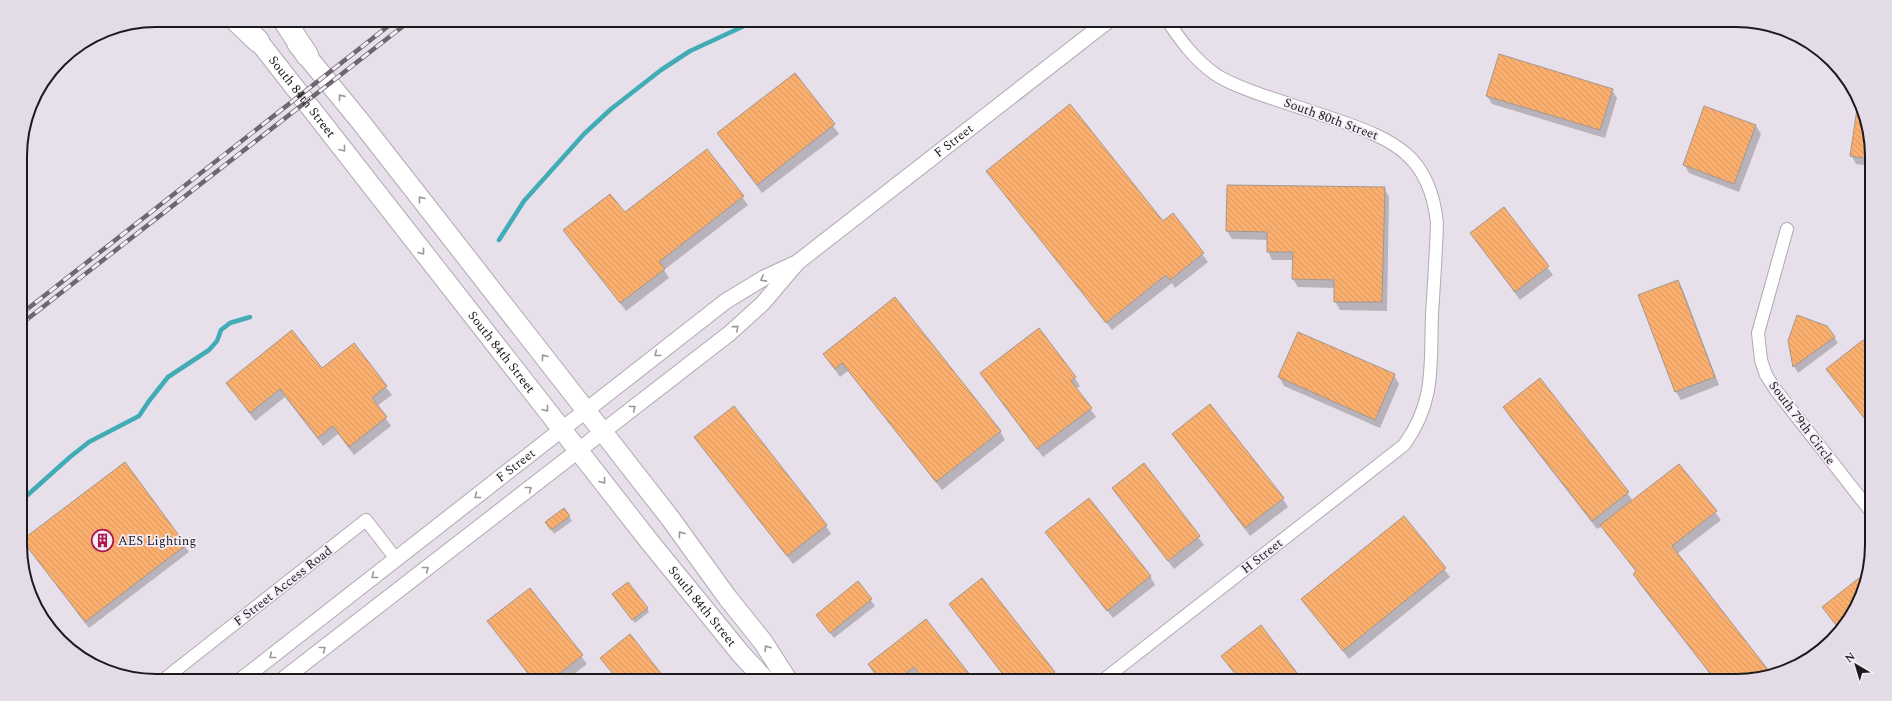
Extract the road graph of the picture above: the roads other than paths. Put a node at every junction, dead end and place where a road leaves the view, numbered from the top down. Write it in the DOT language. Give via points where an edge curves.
graph roads {
  1 [pos="243,27"];
  2 [pos="247,27"];
  3 [pos="284,27"];
  4 [pos="289,27"];
  5 [pos="1100,27"];
  6 [pos="1172,27"];
  7 [pos="258,41"];
  8 [pos="307,55"];
  9 [pos="1787,229"];
  10 [pos="798,262"];
  11 [pos="586,410"];
  12 [pos="1416,426"];
  13 [pos="562,429"];
  14 [pos="603,432"];
  15 [pos="579,450"];
  16 [pos="1865,504"];
  17 [pos="396,559"];
  18 [pos="171,674"];
  19 [pos="249,674"];
  20 [pos="290,674"];
  21 [pos="760,674"];
  22 [pos="784,674"];
  23 [pos="1111,674"];
  1 -- 7 [label="highway"];
  2 -- 7 [label="main road, South 84th Street"];
  3 -- 8 [label="main road, South 84th Street"];
  4 -- 8 [label="highway"];
  5 -- 10 [label="street, F Street"];
  6 -- 12 [label="street, South 80th Street" via="1200,62 1216,74 1242,87 1375,133 1401,149 1418,168 1429,188 1437,223 1430,376 1426,402"];
  7 -- 13 [label="main road, South 84th Street, one-way"];
  11 -- 8 [label="main road, South 84th Street, one-way"];
  9 -- 16 [label="street, South 79th Circle" via="1760,323 1758,346 1761,360 1775,390"];
  10 -- 11 [label="street, F Street, one-way" via="764,278 726,301"];
  14 -- 10 [label="street, F Street, one-way" via="730,333 763,303"];
  11 -- 13 [label="street, F Street"];
  11 -- 14 [label="main road, South 84th Street"];
  12 -- 23 [label="street, H Street" via="1404,445"];
  13 -- 15 [label="main road, South 84th Street"];
  13 -- 17 [label="street, F Street, one-way"];
  14 -- 15 [label="street, F Street"];
  22 -- 14 [label="main road, South 84th Street, one-way" via="763,642"];
  20 -- 15 [label="street, F Street, one-way"];
  15 -- 21 [label="main road, South 84th Street, one-way" via="685,585"];
  17 -- 18 [label="street, F Street Access Road" via="366,520"];
  17 -- 19 [label="street, F Street, one-way"];
}
